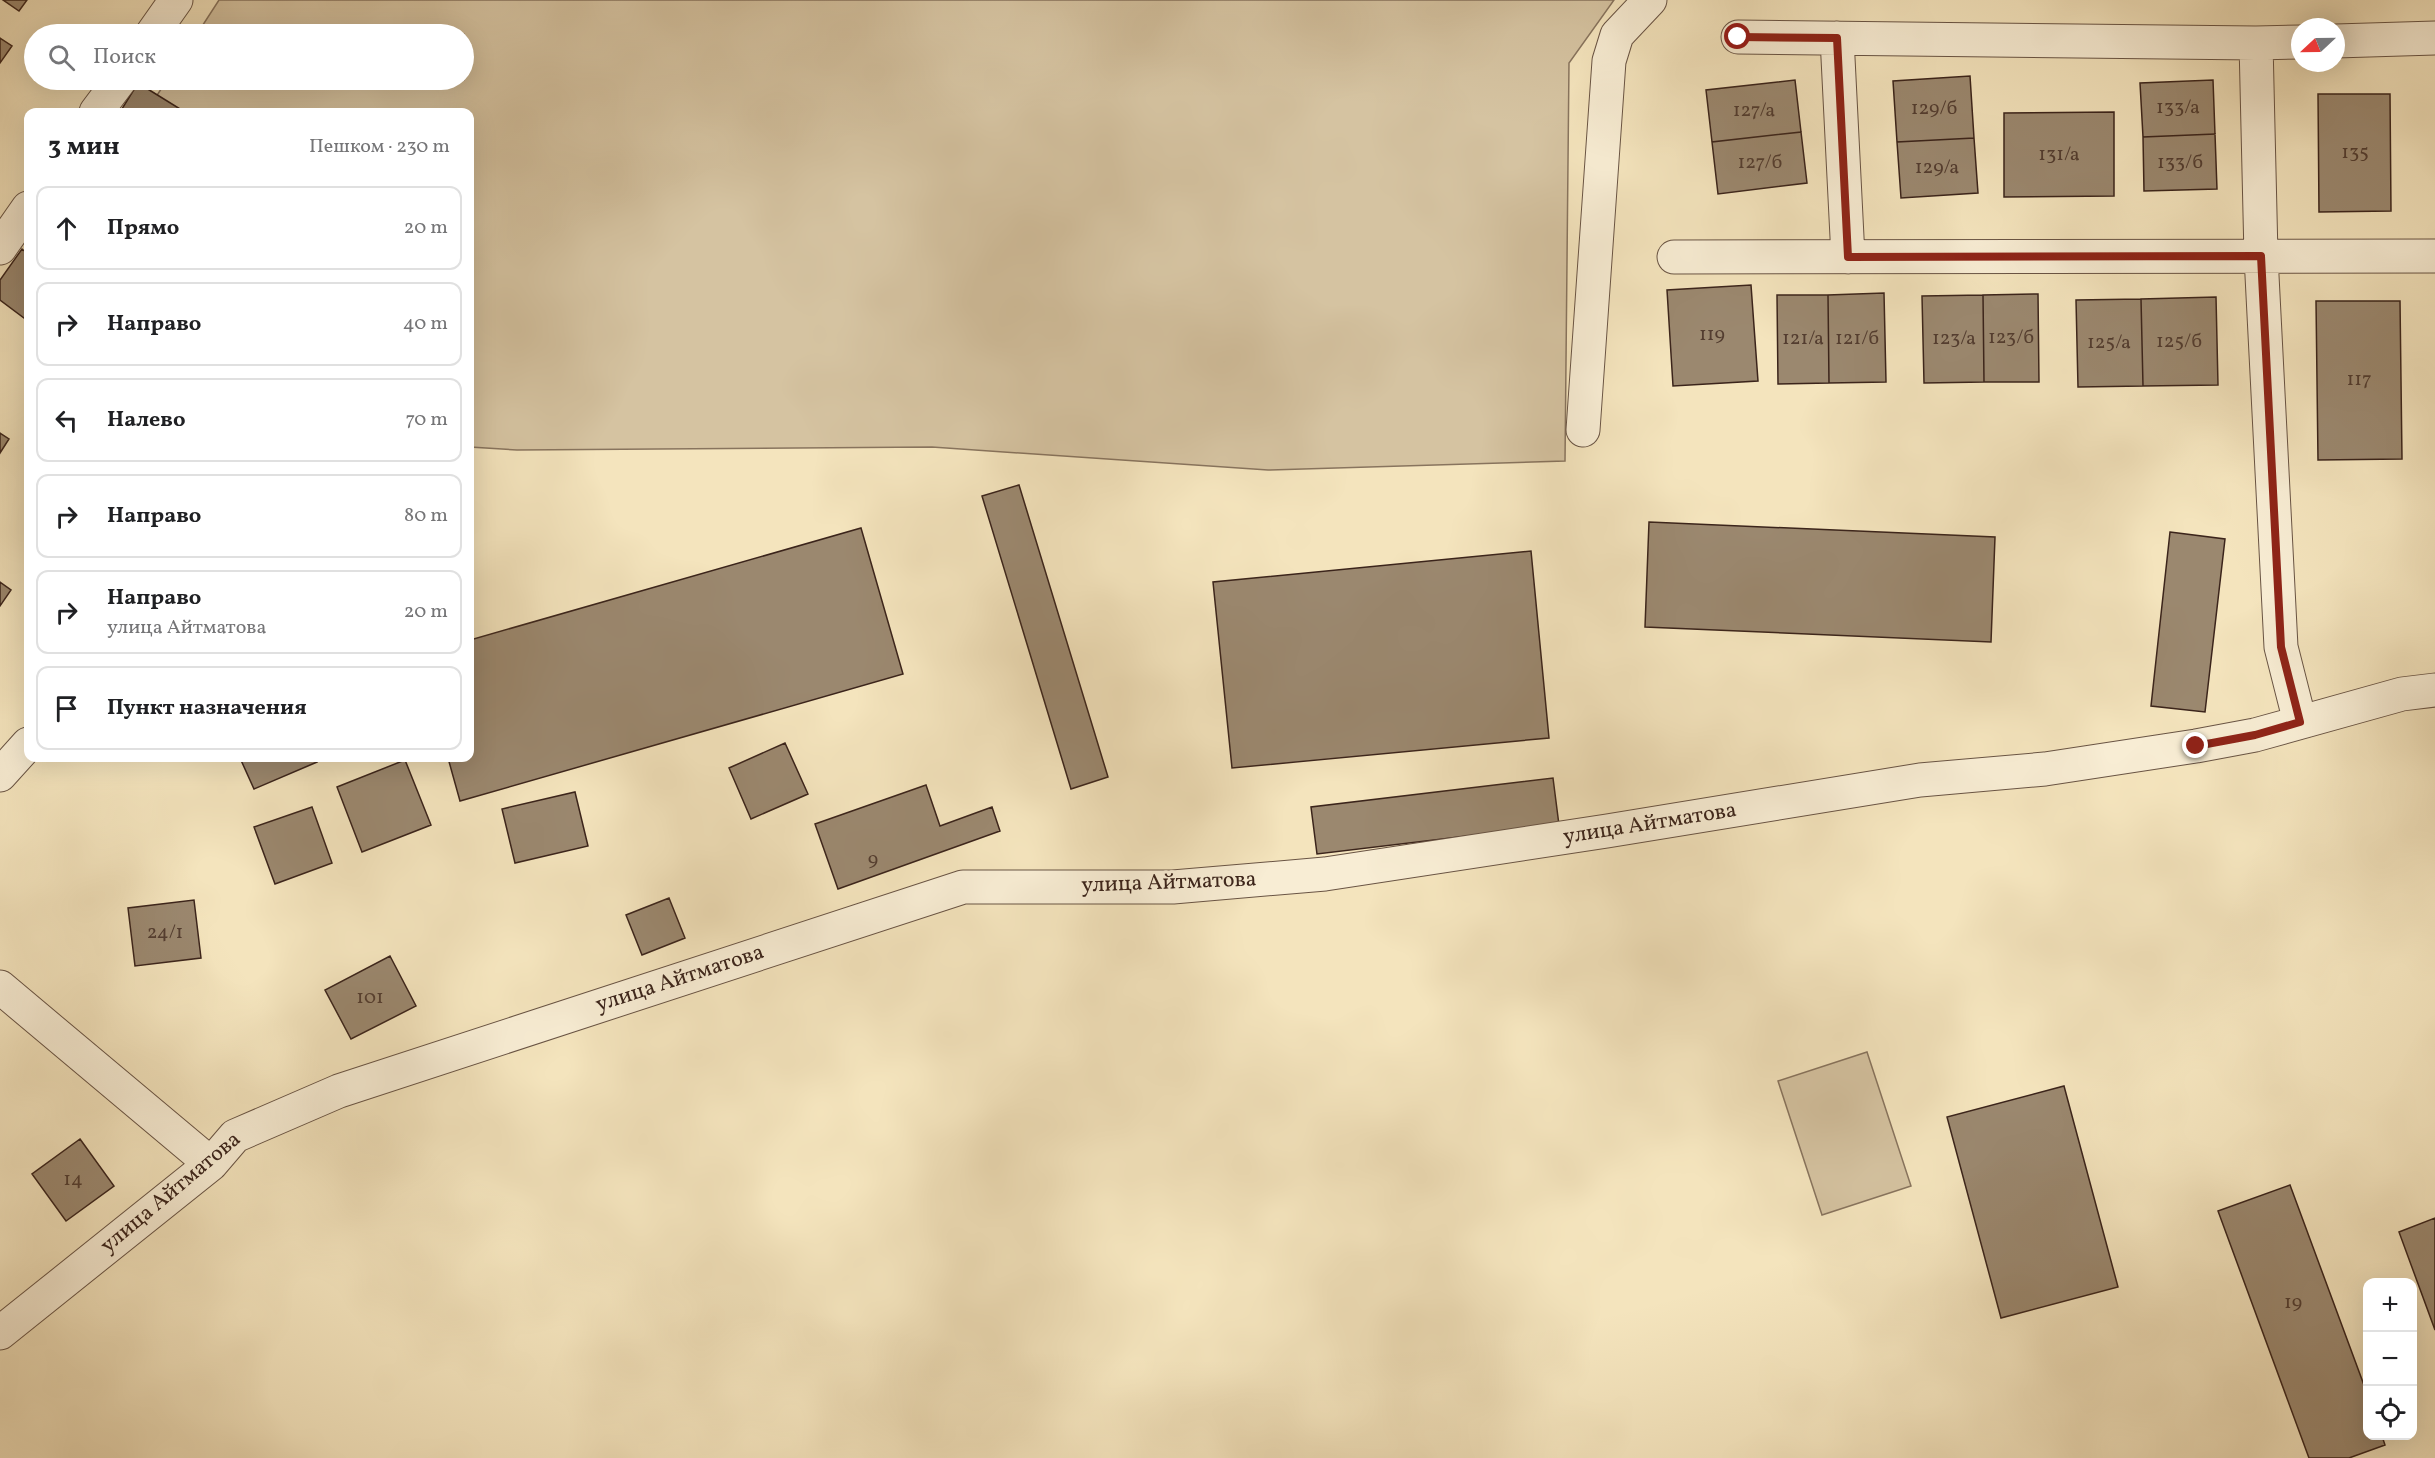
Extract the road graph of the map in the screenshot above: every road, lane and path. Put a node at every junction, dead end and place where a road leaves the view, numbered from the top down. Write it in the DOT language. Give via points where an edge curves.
graph roads {
  1 [pos="176,0"];
  2 [pos="1650,0"];
  3 [pos="159,24"];
  4 [pos="1738,37"];
  5 [pos="1837,38"];
  6 [pos="2435,38"];
  7 [pos="2345,41"];
  8 [pos="2291,42"];
  9 [pos="2256,43"];
  10 [pos="112,90"];
  11 [pos="99,108"];
  12 [pos="24,214"];
  13 [pos="0,248"];
  14 [pos="2261,256"];
  15 [pos="2435,256"];
  16 [pos="1674,257"];
  17 [pos="1848,257"];
  18 [pos="1583,430"];
  19 [pos="2435,690"];
  20 [pos="2300,722"];
  21 [pos="24,748"];
  22 [pos="0,775"];
  23 [pos="0,987"];
  24 [pos="211,1164"];
  25 [pos="0,1333"];
  1 -- 3 [label="street"];
  2 -- 18 [label="street" via="1617,35 1609,61"];
  4 -- 5 [label="street"];
  5 -- 9 [label="street"];
  5 -- 17 [label="street"];
  6 -- 7 [label="street"];
  8 -- 9 [label="street"];
  9 -- 14 [label="street"];
  10 -- 11 [label="street"];
  12 -- 13 [label="street"];
  14 -- 15 [label="street"];
  14 -- 17 [label="street"];
  14 -- 20 [label="street" via="2281,647"];
  16 -- 17 [label="street"];
  19 -- 20 [label="street, улица Айтматова" via="2402,693"];
  20 -- 24 [label="street, улица Айтматова" via="2196,746 2045,769 1920,780 1325,874 1173,887 963,886 339,1091 235,1136"];
  21 -- 22 [label="street"];
  23 -- 24 [label="street"];
  24 -- 25 [label="street, улица Айтматова"];
}
